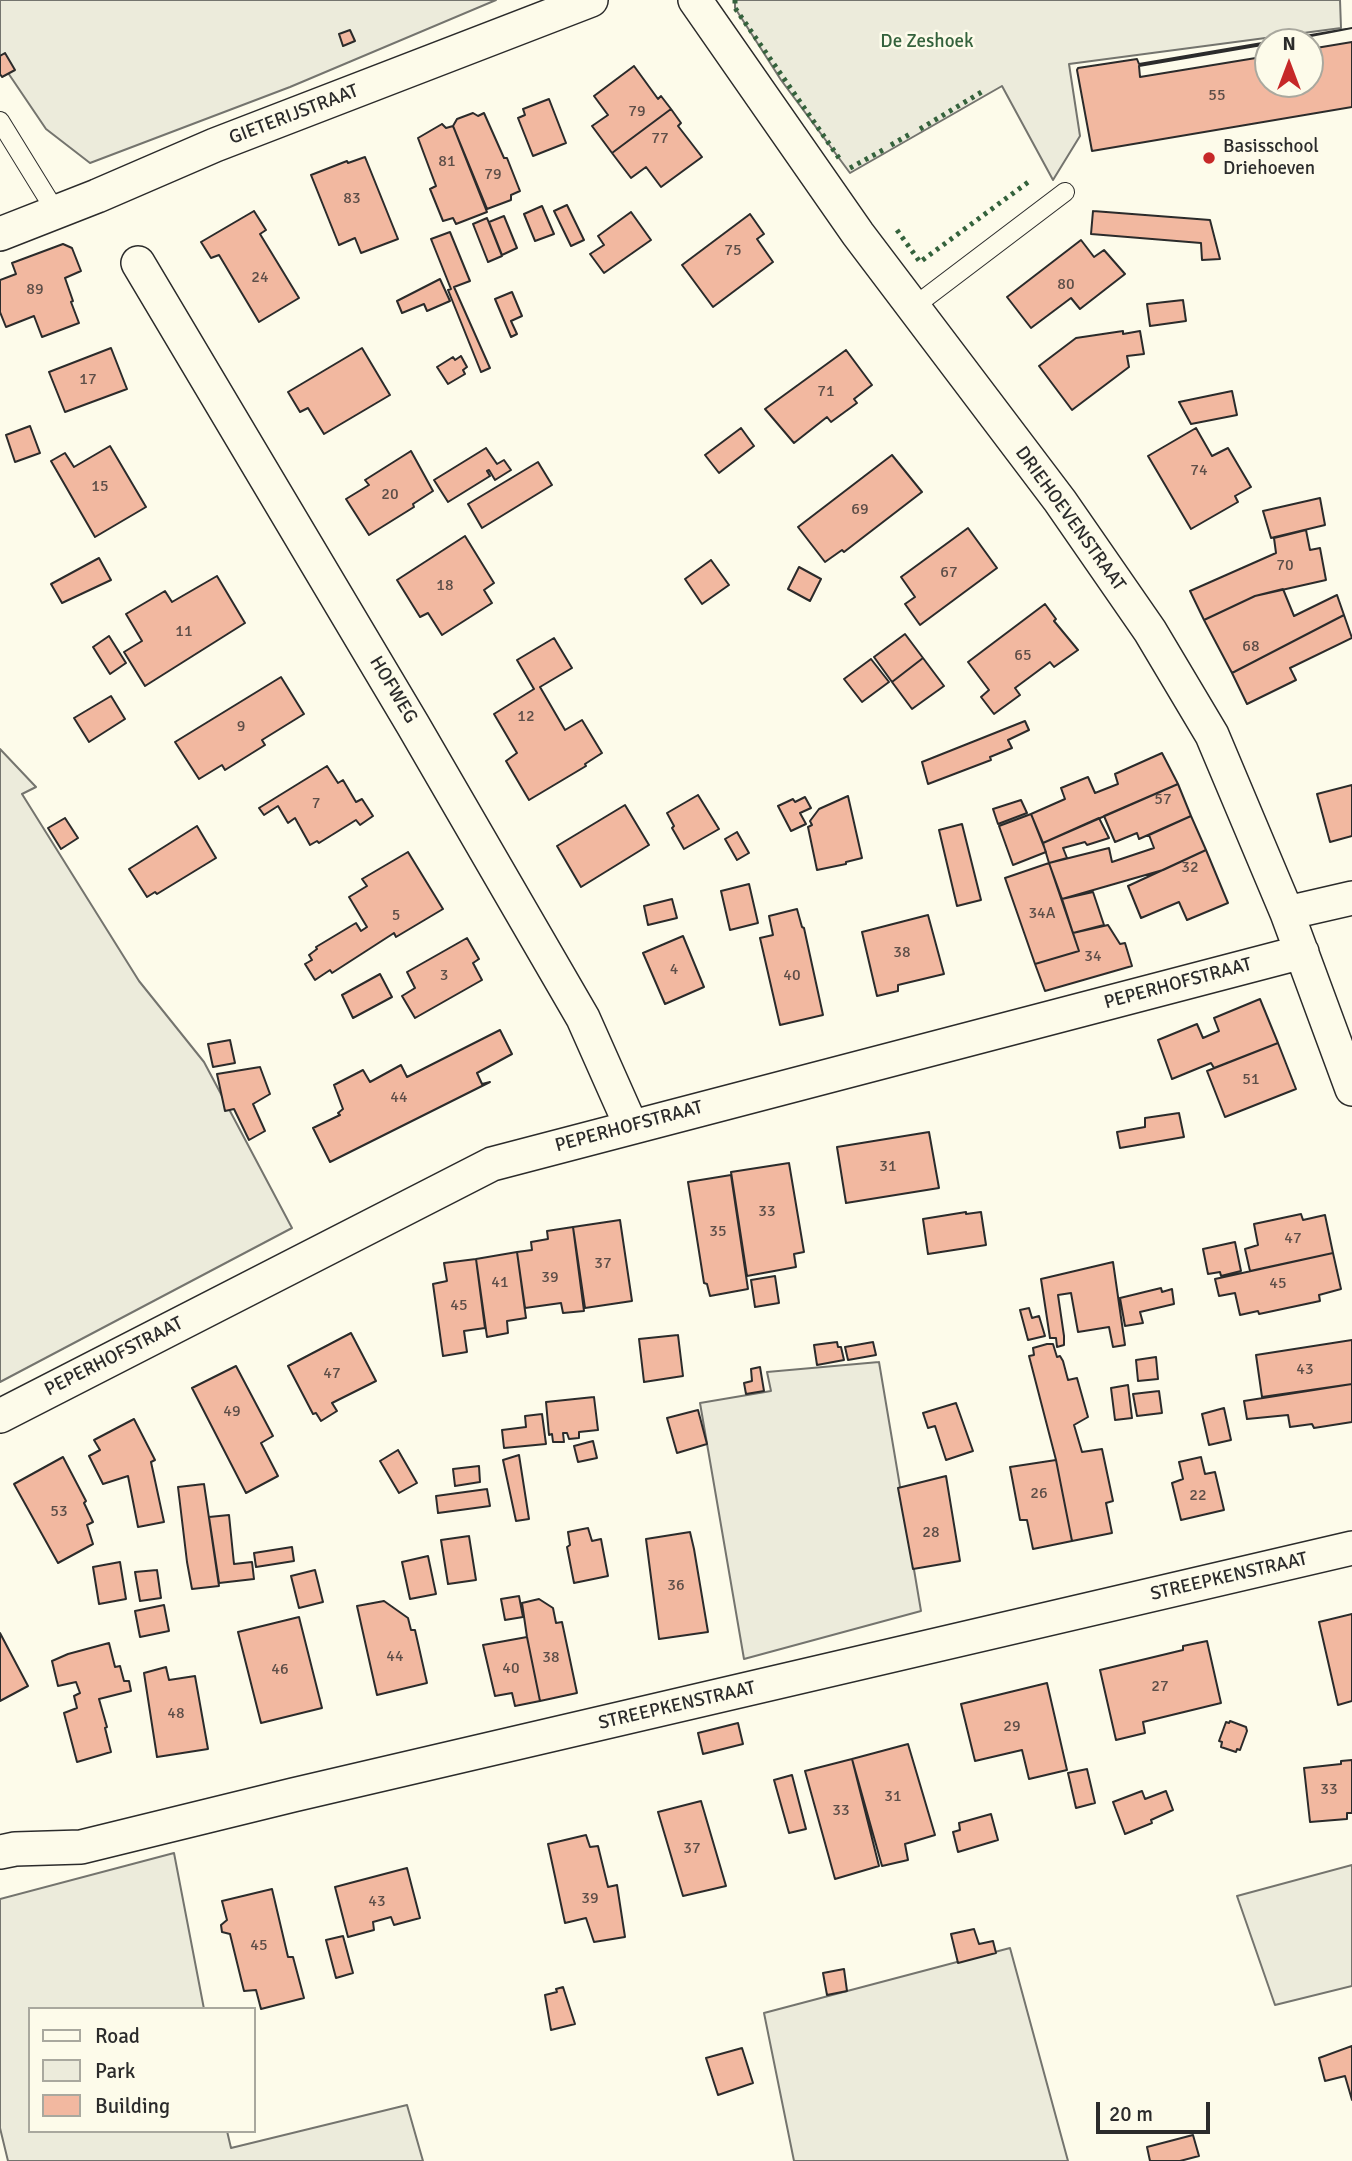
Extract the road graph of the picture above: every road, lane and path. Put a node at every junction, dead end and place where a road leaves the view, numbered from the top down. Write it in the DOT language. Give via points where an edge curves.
graph roads {
  1 [pos="591,0"];
  2 [pos="695,0"];
  3 [pos="0,121"];
  4 [pos="1065,192"];
  5 [pos="56,212"];
  6 [pos="0,234"];
  7 [pos="138,263"];
  8 [pos="912,308"];
  9 [pos="1352,898"];
  10 [pos="1287,913"];
  11 [pos="1302,952"];
  12 [pos="1352,1089"];
  13 [pos="631,1126"];
  14 [pos="0,1416"];
  15 [pos="1352,1548"];
  16 [pos="0,1852"];
  1 -- 5 [label="street, GIETERIJSTRAAT" via="215,145"];
  2 -- 8 [label="street, DRIEHOEVENSTRAAT"];
  3 -- 5 [label="lane"];
  4 -- 8 [label="lane"];
  5 -- 6 [label="street, GIETERIJSTRAAT"];
  7 -- 13 [label="street, HOFWEG" via="583,1018"];
  8 -- 10 [label="street, DRIEHOEVENSTRAAT" via="1060,501 1150,631 1212,735"];
  9 -- 10 [label="street"];
  10 -- 11 [label="street, DRIEHOEVENSTRAAT"];
  11 -- 12 [label="street, DRIEHOEVENSTRAAT"];
  11 -- 13 [label="street, PEPERHOFSTRAAT"];
  13 -- 14 [label="street, PEPERHOFSTRAAT" via="492,1164"];
  15 -- 16 [label="street, STREEPKENSTRAAT" via="81,1847"];
}
